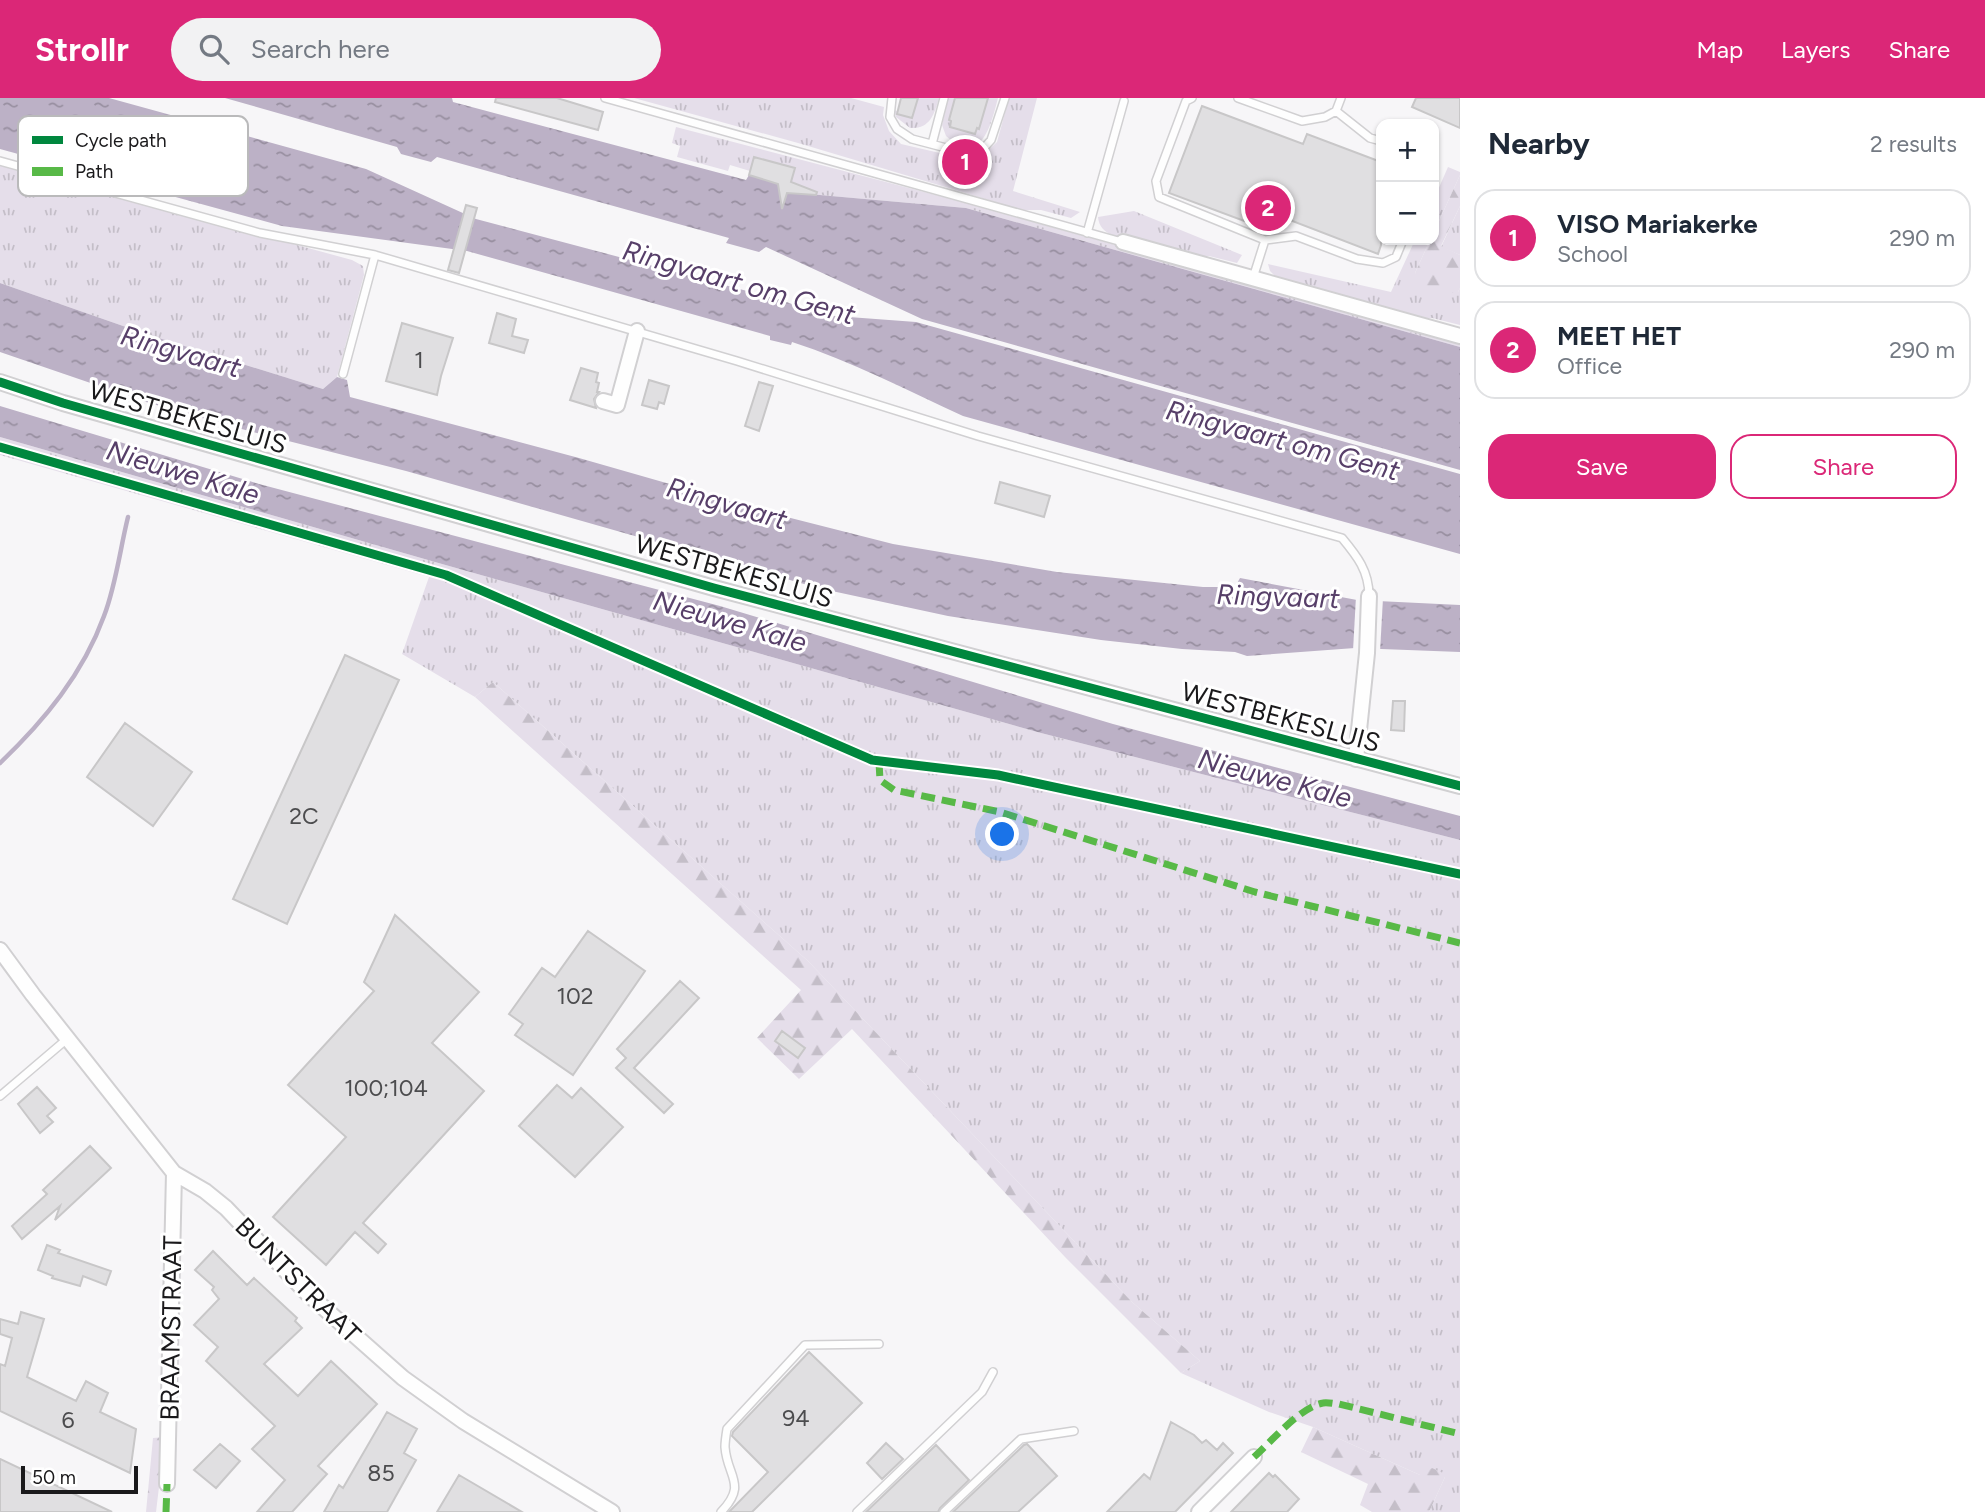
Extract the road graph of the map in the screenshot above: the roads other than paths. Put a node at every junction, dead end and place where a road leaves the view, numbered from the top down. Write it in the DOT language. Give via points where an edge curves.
graph roads {
  1 [pos="605,98"];
  2 [pos="892,98"];
  3 [pos="944,98"];
  4 [pos="1005,98"];
  5 [pos="1192,98"];
  6 [pos="1238,98"];
  7 [pos="1340,98"];
  8 [pos="1124,101"];
  9 [pos="1335,111"];
  10 [pos="1376,140"];
  11 [pos="932,144"];
  12 [pos="0,161"];
  13 [pos="18,166"];
  14 [pos="126,196"];
  15 [pos="1087,233"];
  16 [pos="1265,240"];
  17 [pos="1123,242"];
  18 [pos="1402,245"];
  19 [pos="375,255"];
  20 [pos="1252,278"];
  21 [pos="637,331"];
  22 [pos="1460,336"];
  23 [pos="343,374"];
  24 [pos="0,382"];
  25 [pos="620,394"];
  26 [pos="635,398"];
  27 [pos="603,401"];
  28 [pos="1369,596"];
  29 [pos="1356,759"];
  30 [pos="1460,786"];
  31 [pos="0,950"];
  32 [pos="67,1039"];
  33 [pos="0,1096"];
  34 [pos="174,1173"];
  35 [pos="879,1345"];
  36 [pos="993,1371"];
  37 [pos="1073,1432"];
  38 [pos="1254,1457"];
  39 [pos="167,1484"];
  40 [pos="612,1512"];
  41 [pos="720,1512"];
  42 [pos="857,1512"];
  43 [pos="944,1512"];
  44 [pos="1199,1512"];
  1 -- 15 [label="lane"];
  2 -- 11 [label="lane" via="890,117 897,129"];
  3 -- 11 [label="lane"];
  4 -- 11 [label="lane" via="991,140 983,149 969,153"];
  5 -- 16 [label="lane" via="1186,101 1156,181 1159,197"];
  6 -- 9 [label="lane" via="1301,121"];
  7 -- 9 [label="lane"];
  8 -- 15 [label="lane"];
  9 -- 10 [label="lane"];
  12 -- 13 [label="lane"];
  14 -- 19 [label="lane" via="260,233"];
  15 -- 17 [label="lane"];
  16 -- 18 [label="lane" via="1296,236 1357,259 1383,263 1396,257"];
  16 -- 20 [label="lane"];
  17 -- 20 [label="street"];
  19 -- 21 [label="lane"];
  19 -- 23 [label="lane"];
  20 -- 22 [label="street"];
  21 -- 25 [label="street"];
  21 -- 28 [label="lane" via="978,436 1342,538 1361,562"];
  24 -- 29 [label="street, WESTBEKESLUIS" via="714,588"];
  25 -- 26 [label="street"];
  25 -- 27 [label="street" via="617,405"];
  28 -- 29 [label="street"];
  29 -- 30 [label="street, WESTBEKESLUIS"];
  31 -- 32 [label="street, BUNTSTRAAT"];
  32 -- 33 [label="lane"];
  32 -- 34 [label="street, BUNTSTRAAT"];
  34 -- 39 [label="street, BRAAMSTRAAT"];
  34 -- 40 [label="street, BUNTSTRAAT" via="226,1208 307,1293 403,1378 463,1421"];
  35 -- 41 [label="lane" via="805,1345 727,1429 725,1448 736,1486"];
  36 -- 42 [label="lane" via="982,1392"];
  37 -- 43 [label="lane" via="1021,1439"];
  38 -- 44 [label="street"];
}
